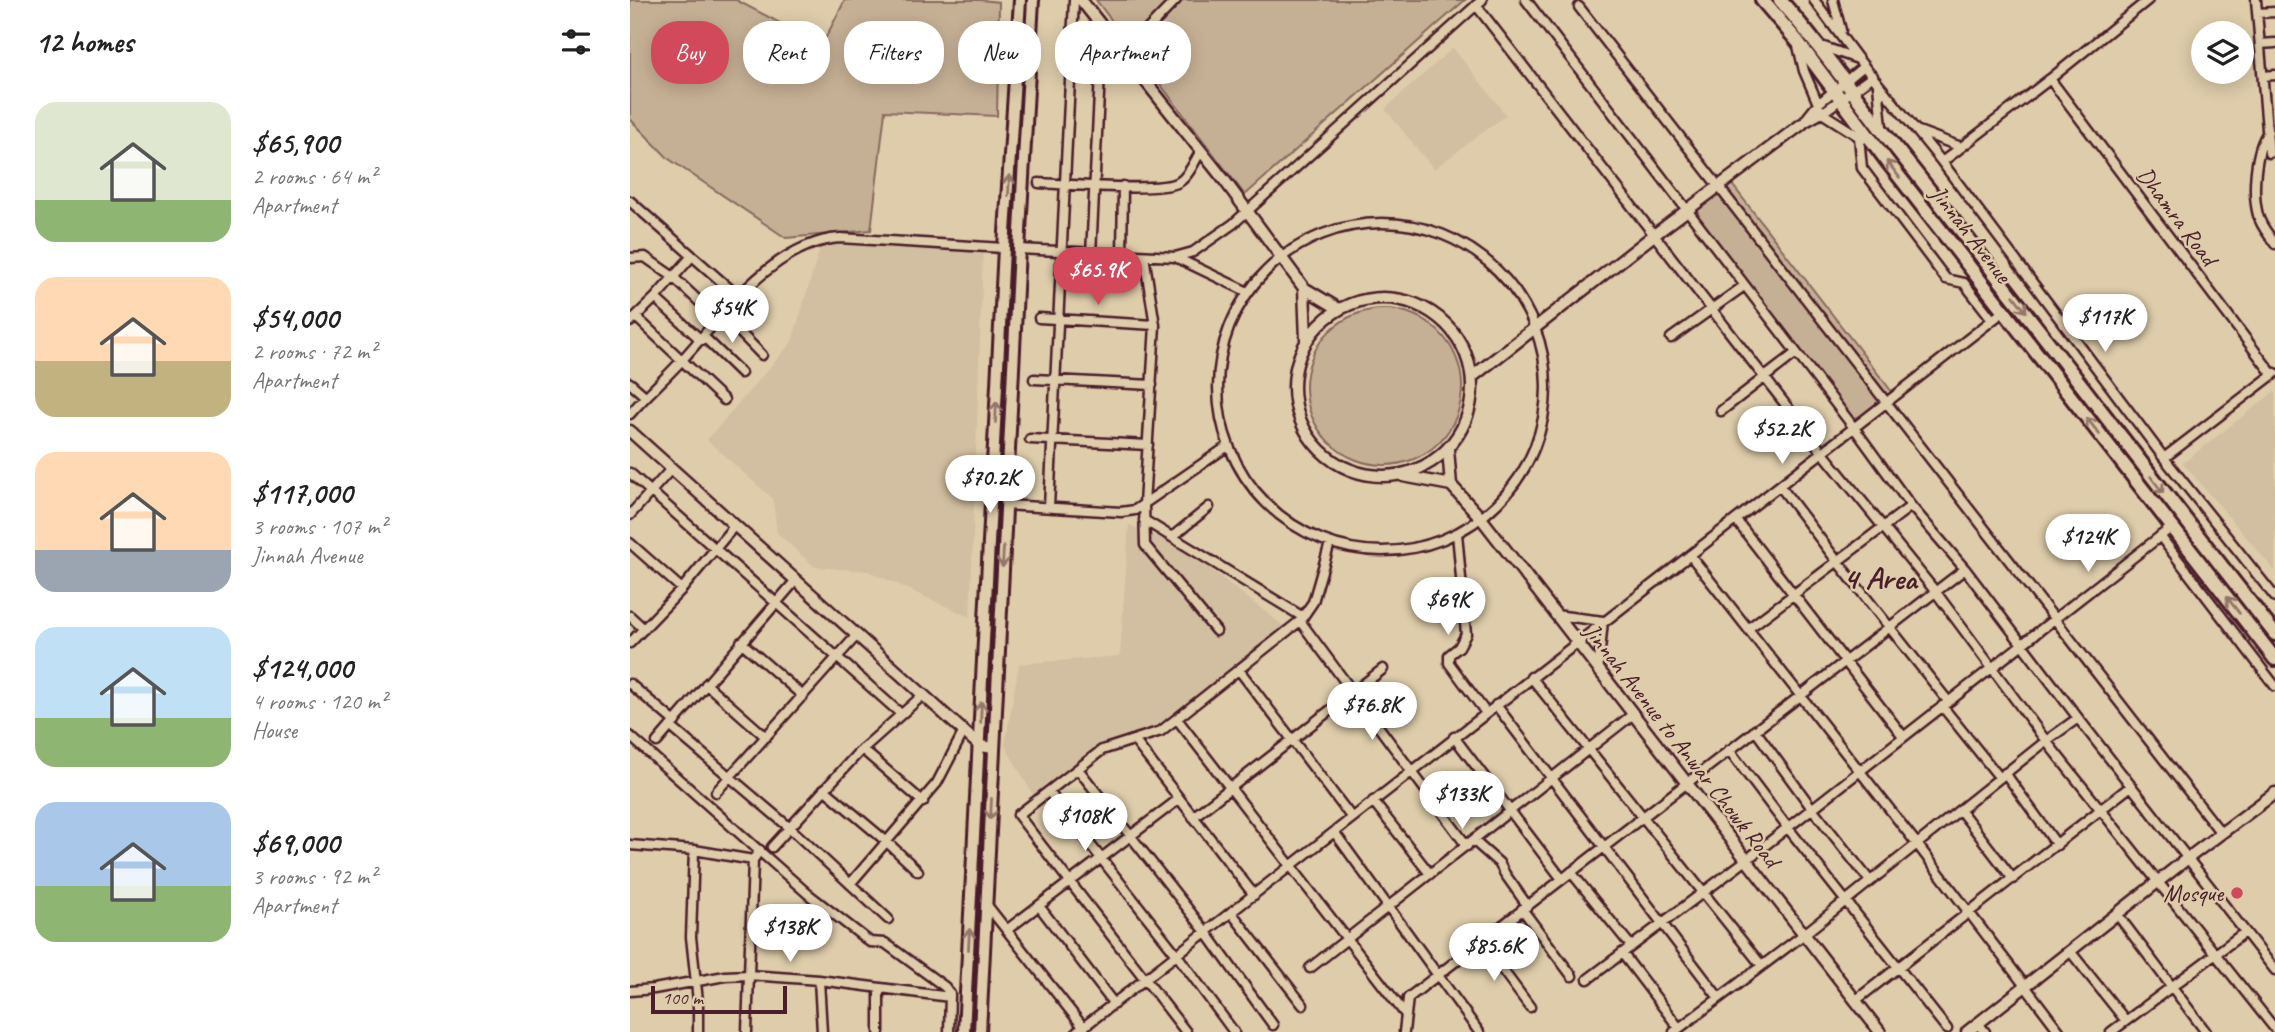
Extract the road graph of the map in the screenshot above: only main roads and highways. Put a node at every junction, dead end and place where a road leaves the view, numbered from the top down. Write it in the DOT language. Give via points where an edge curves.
graph roads {
  1 [pos="1020,0"];
  2 [pos="1033,0"];
  3 [pos="1762,0"];
  4 [pos="1780,0"];
  5 [pos="1001,341"];
  6 [pos="1015,341"];
  7 [pos="2275,634"];
  8 [pos="983,654"];
  9 [pos="999,654"];
  10 [pos="2275,659"];
  11 [pos="982,983"];
  12 [pos="967,984"];
  13 [pos="964,1032"];
  14 [pos="981,1032"];
  5 -- 1 [label="main road, one-way"];
  2 -- 6 [label="main road"];
  10 -- 3 [label="main road, Jinnah Avenue, one-way"];
  4 -- 7 [label="main road, Jinnah Avenue, one-way"];
  5 -- 6 [label="main road"];
  8 -- 5 [label="main road, one-way"];
  6 -- 9 [label="main road, one-way"];
  8 -- 9 [label="main road"];
  12 -- 8 [label="main road, one-way"];
  9 -- 11 [label="main road, one-way"];
  11 -- 12 [label="main road"];
  11 -- 14 [label="main road"];
  12 -- 13 [label="main road"];
}
